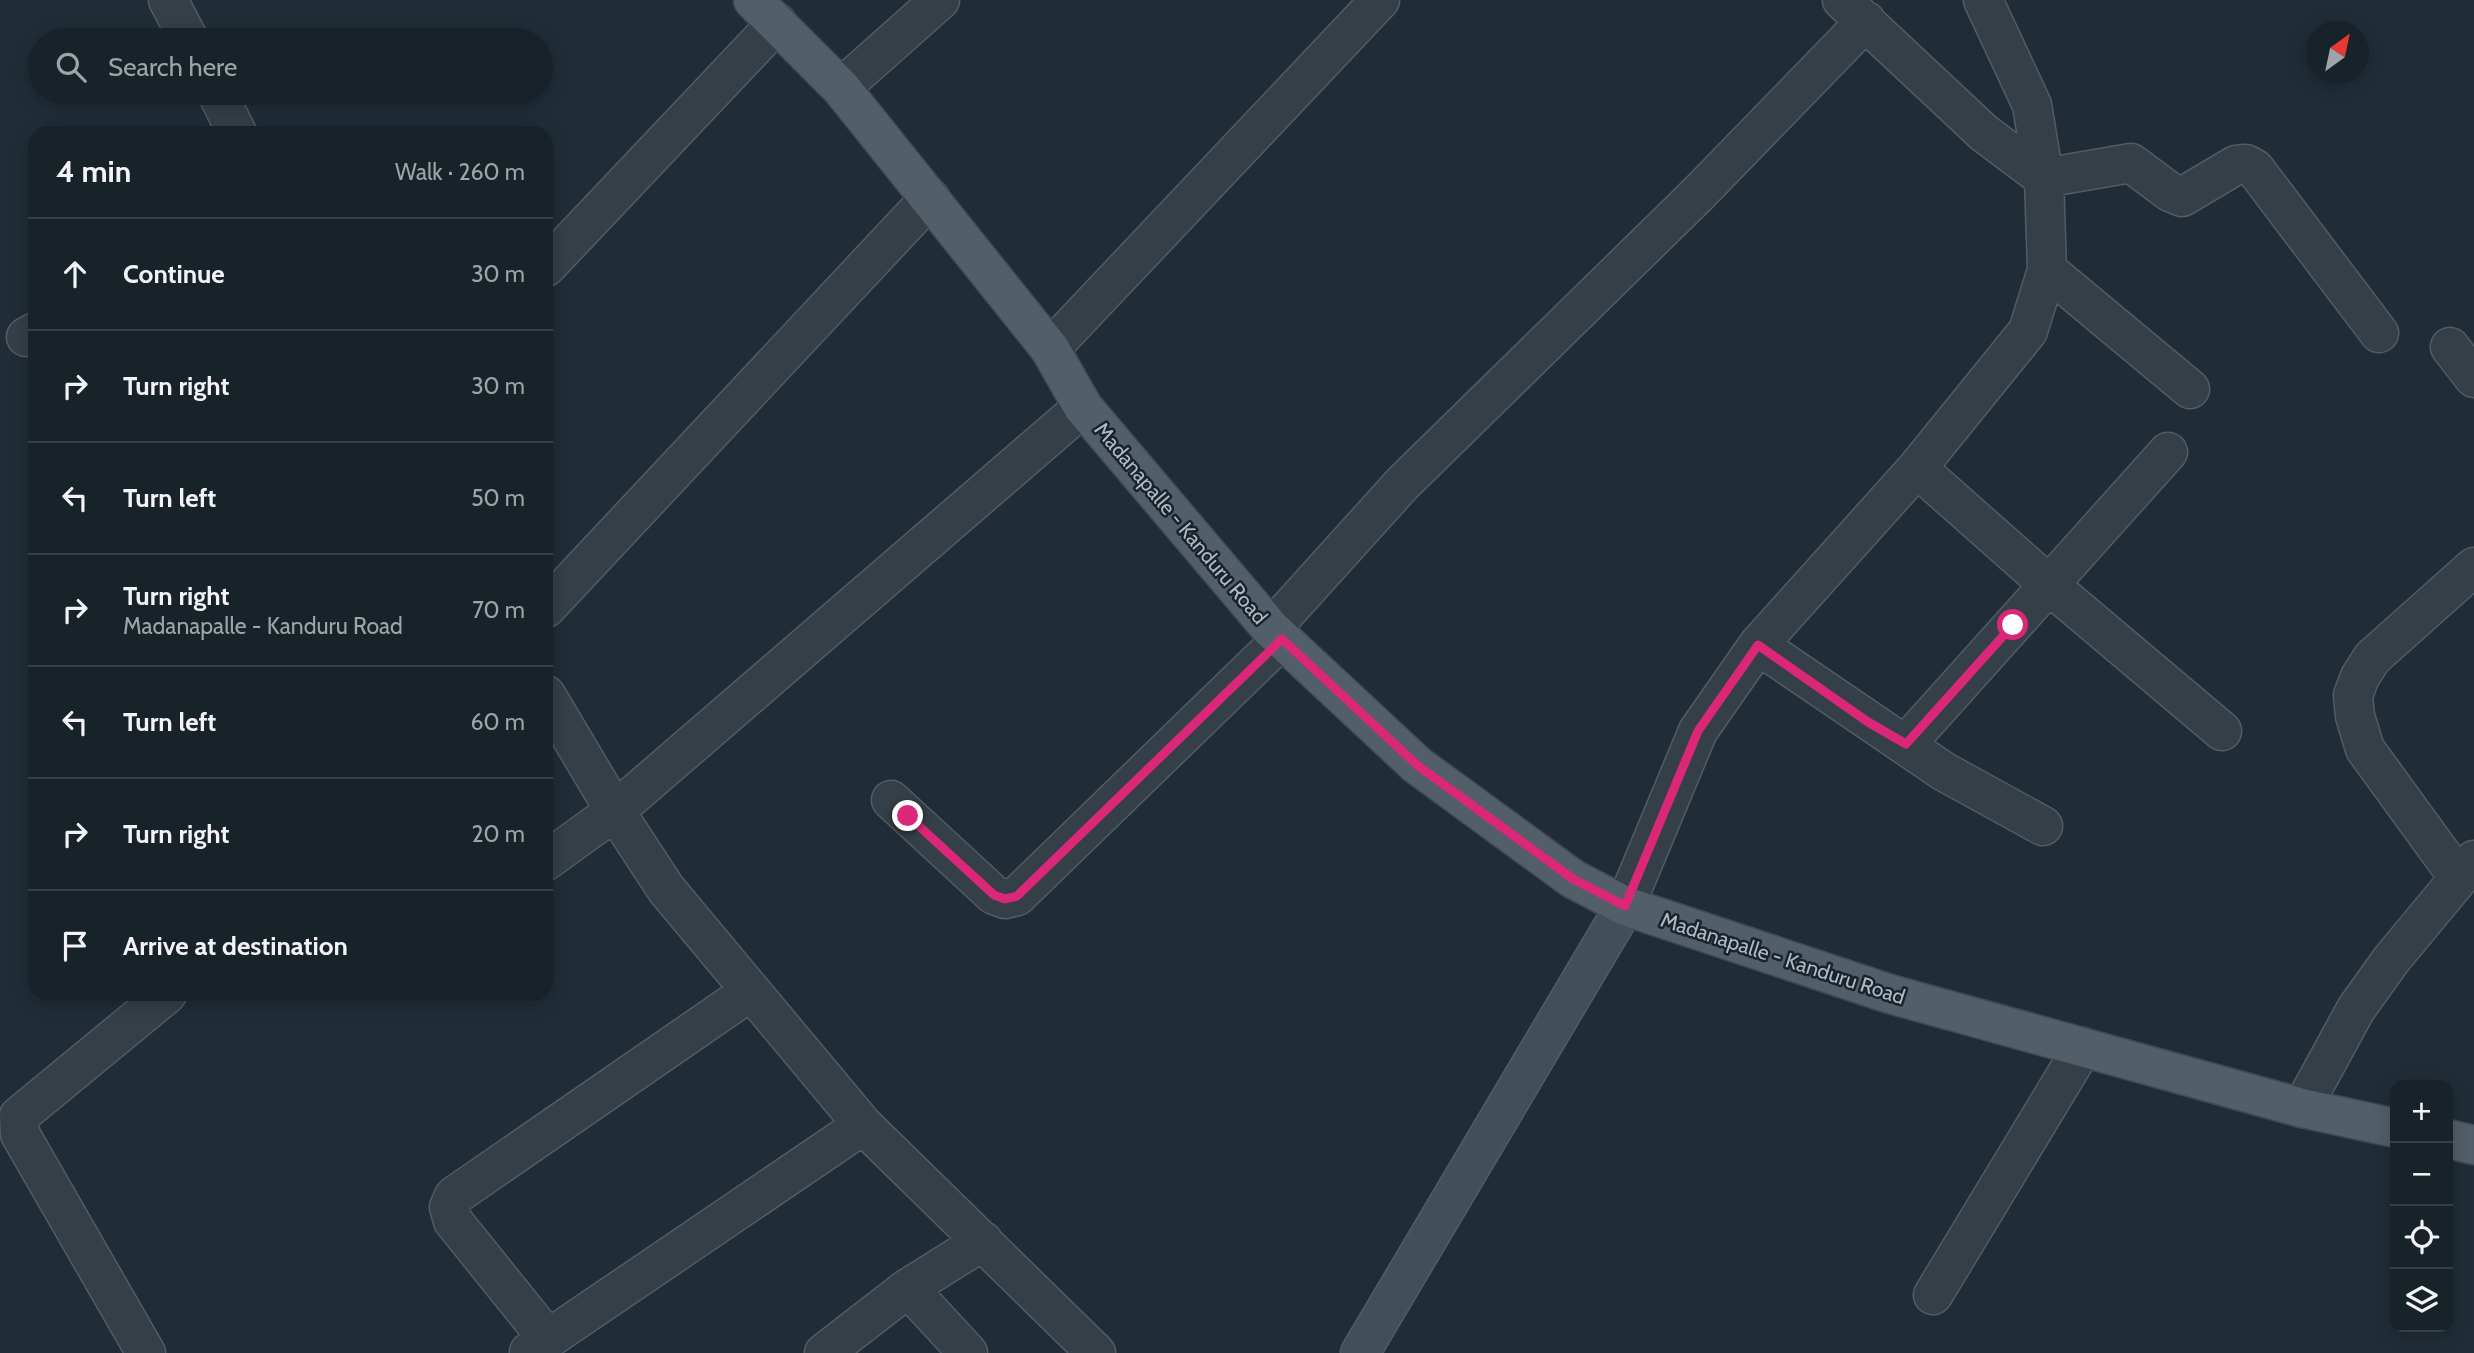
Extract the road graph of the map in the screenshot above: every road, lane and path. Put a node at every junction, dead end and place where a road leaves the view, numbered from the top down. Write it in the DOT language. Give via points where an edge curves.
graph roads {
  1 [pos="168,0"];
  2 [pos="940,0"];
  3 [pos="1380,0"];
  4 [pos="1983,0"];
  5 [pos="765,11"];
  6 [pos="1854,11"];
  7 [pos="183,28"];
  8 [pos="841,88"];
  9 [pos="223,105"];
  10 [pos="234,126"];
  11 [pos="2044,177"];
  12 [pos="930,198"];
  13 [pos="553,259"];
  14 [pos="2047,270"];
  15 [pos="2379,332"];
  16 [pos="2450,347"];
  17 [pos="1050,349"];
  18 [pos="2474,378"];
  19 [pos="2190,389"];
  20 [pos="1083,407"];
  21 [pos="2168,452"];
  22 [pos="1917,468"];
  23 [pos="2474,567"];
  24 [pos="2049,585"];
  25 [pos="553,601"];
  26 [pos="1277,634"];
  27 [pos="1758,645"];
  28 [pos="553,707"];
  29 [pos="2222,732"];
  30 [pos="1906,744"];
  31 [pos="891,800"];
  32 [pos="615,811"];
  33 [pos="2043,826"];
  34 [pos="553,856"];
  35 [pos="2466,869"];
  36 [pos="1625,906"];
  37 [pos="751,991"];
  38 [pos="159,1001"];
  39 [pos="2084,1047"];
  40 [pos="2302,1108"];
  41 [pos="863,1125"];
  42 [pos="2390,1127"];
  43 [pos="2453,1140"];
  44 [pos="2474,1145"];
  45 [pos="982,1241"];
  46 [pos="908,1288"];
  47 [pos="1933,1295"];
  48 [pos="538,1346"];
  49 [pos="146,1353"];
  50 [pos="824,1353"];
  51 [pos="968,1353"];
  52 [pos="1096,1353"];
  53 [pos="1360,1353"];
  1 -- 7 [label="street"];
  2 -- 8 [label="street"];
  3 -- 17 [label="street"];
  4 -- 11 [label="street" via="2032,105"];
  5 -- 8 [label="main road, Madanapalle - Kanduru Road"];
  5 -- 13 [label="street"];
  6 -- 11 [label="street" via="1984,132"];
  6 -- 26 [label="street" via="1698,194 1402,484"];
  8 -- 12 [label="main road, Madanapalle - Kanduru Road"];
  9 -- 10 [label="street"];
  11 -- 14 [label="street"];
  11 -- 15 [label="street" via="2131,163 2182,197 2236,165 2246,164 2255,169"];
  12 -- 17 [label="main road, Madanapalle - Kanduru Road"];
  12 -- 25 [label="street"];
  14 -- 19 [label="street"];
  14 -- 22 [label="street" via="2028,331"];
  16 -- 18 [label="street"];
  17 -- 20 [label="main road, Madanapalle - Kanduru Road"];
  20 -- 26 [label="main road, Madanapalle - Kanduru Road"];
  20 -- 32 [label="street"];
  21 -- 24 [label="street"];
  22 -- 24 [label="street"];
  22 -- 27 [label="street"];
  23 -- 35 [label="street" via="2372,658 2353,695 2365,749"];
  24 -- 29 [label="street"];
  24 -- 30 [label="street"];
  26 -- 31 [label="street" via="1017,896 1005,899 994,895"];
  26 -- 36 [label="main road, Madanapalle - Kanduru Road" via="1417,765 1573,879"];
  27 -- 30 [label="street"];
  27 -- 36 [label="street" via="1698,731"];
  28 -- 32 [label="street"];
  30 -- 33 [label="street" via="1943,771"];
  32 -- 34 [label="street"];
  32 -- 37 [label="street" via="666,889"];
  35 -- 40 [label="street" via="2390,960 2356,1009"];
  36 -- 39 [label="main road, Madanapalle - Kanduru Road" via="1890,994"];
  36 -- 53 [label="street"];
  37 -- 41 [label="street"];
  37 -- 48 [label="street" via="454,1196 449,1207 453,1221"];
  38 -- 49 [label="street" via="19,1116 20,1134"];
  39 -- 40 [label="main road, Madanapalle - Kanduru Road"];
  39 -- 47 [label="street"];
  40 -- 42 [label="main road, Madanapalle - Kanduru Road"];
  41 -- 45 [label="street"];
  41 -- 48 [label="street"];
  43 -- 44 [label="main road"];
  45 -- 46 [label="street"];
  45 -- 52 [label="street"];
  46 -- 50 [label="street"];
  46 -- 51 [label="street"];
}
